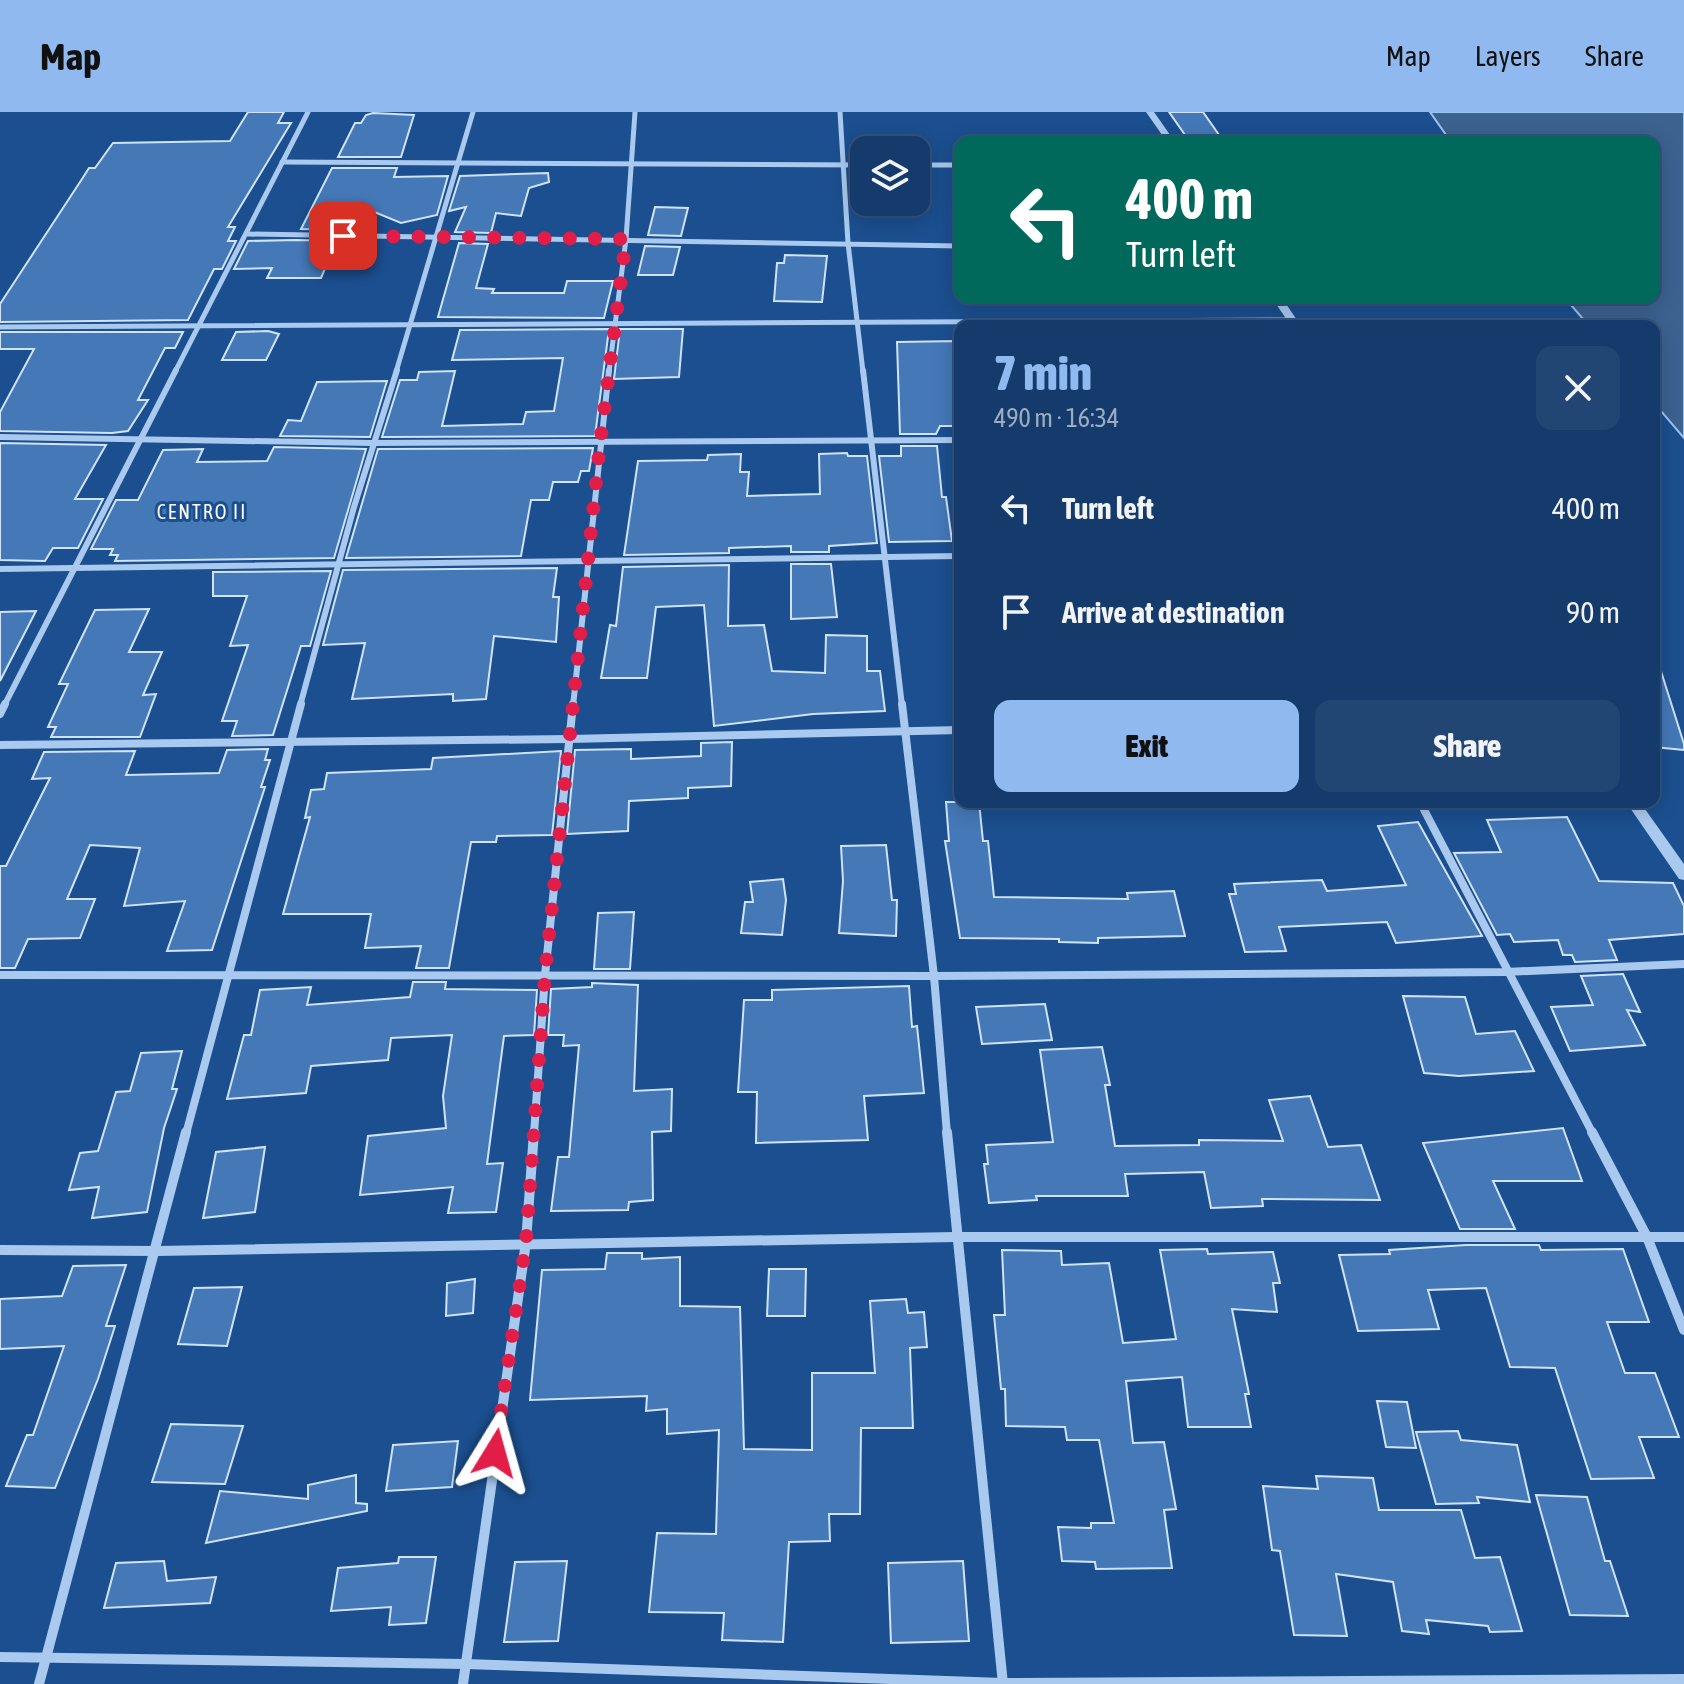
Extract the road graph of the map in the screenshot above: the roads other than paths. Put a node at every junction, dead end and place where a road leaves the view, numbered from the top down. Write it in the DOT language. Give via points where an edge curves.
graph roads {
  1 [pos="308,112"];
  2 [pos="473,112"];
  3 [pos="635,112"];
  4 [pos="840,112"];
  5 [pos="1150,112"];
  6 [pos="1167,136"];
  7 [pos="282,162"];
  8 [pos="460,164"];
  9 [pos="630,165"];
  10 [pos="844,165"];
  11 [pos="850,165"];
  12 [pos="930,165"];
  13 [pos="954,165"];
  14 [pos="248,234"];
  15 [pos="438,237"];
  16 [pos="626,239"];
  17 [pos="848,243"];
  18 [pos="954,246"];
  19 [pos="860,320"];
  20 [pos="954,321"];
  21 [pos="614,322"];
  22 [pos="200,324"];
  23 [pos="411,324"];
  24 [pos="0,327"];
  25 [pos="0,437"];
  26 [pos="139,437"];
  27 [pos="870,440"];
  28 [pos="954,440"];
  29 [pos="372,443"];
  30 [pos="600,444"];
  31 [pos="954,556"];
  32 [pos="885,558"];
  33 [pos="587,559"];
  34 [pos="338,564"];
  35 [pos="74,567"];
  36 [pos="0,569"];
  37 [pos="0,714"];
  38 [pos="954,730"];
  39 [pos="903,731"];
  40 [pos="569,739"];
  41 [pos="290,743"];
  42 [pos="0,745"];
  43 [pos="1423,808"];
  44 [pos="1637,808"];
  45 [pos="1684,875"];
  46 [pos="1684,964"];
  47 [pos="1506,972"];
  48 [pos="230,974"];
  49 [pos="0,975"];
  50 [pos="545,975"];
  51 [pos="934,976"];
  52 [pos="956,1237"];
  53 [pos="1647,1237"];
  54 [pos="1684,1237"];
  55 [pos="526,1242"];
  56 [pos="0,1250"];
  57 [pos="157,1251"];
  58 [pos="1684,1330"];
  59 [pos="0,1657"];
  60 [pos="47,1658"];
  61 [pos="465,1664"];
  62 [pos="1684,1679"];
  63 [pos="1003,1683"];
  64 [pos="39,1684"];
  65 [pos="463,1684"];
  1 -- 7 [label="street"];
  2 -- 8 [label="street"];
  3 -- 9 [label="street"];
  4 -- 10 [label="street"];
  5 -- 6 [label="street"];
  7 -- 8 [label="street"];
  7 -- 14 [label="street"];
  8 -- 9 [label="street"];
  8 -- 15 [label="street"];
  9 -- 10 [label="street"];
  9 -- 16 [label="street"];
  10 -- 11 [label="street"];
  10 -- 17 [label="street"];
  12 -- 13 [label="street"];
  14 -- 15 [label="street"];
  14 -- 22 [label="street"];
  15 -- 16 [label="street"];
  15 -- 23 [label="street"];
  16 -- 17 [label="street"];
  16 -- 21 [label="street"];
  17 -- 18 [label="street"];
  17 -- 19 [label="street"];
  19 -- 20 [label="street"];
  19 -- 21 [label="street"];
  19 -- 27 [label="street"];
  21 -- 23 [label="street"];
  21 -- 30 [label="street"];
  22 -- 23 [label="street"];
  22 -- 24 [label="street"];
  22 -- 26 [label="street"];
  23 -- 29 [label="street"];
  25 -- 26 [label="street"];
  26 -- 29 [label="street"];
  26 -- 35 [label="street"];
  27 -- 28 [label="street"];
  27 -- 30 [label="street"];
  27 -- 32 [label="street"];
  29 -- 30 [label="street"];
  29 -- 34 [label="street"];
  30 -- 33 [label="street"];
  31 -- 32 [label="street"];
  32 -- 33 [label="street"];
  32 -- 39 [label="street"];
  33 -- 34 [label="street"];
  33 -- 40 [label="street"];
  34 -- 35 [label="street"];
  34 -- 41 [label="street"];
  35 -- 36 [label="street"];
  35 -- 37 [label="street"];
  38 -- 39 [label="street"];
  39 -- 40 [label="street"];
  39 -- 51 [label="street"];
  40 -- 41 [label="street"];
  40 -- 50 [label="street"];
  41 -- 42 [label="street"];
  41 -- 48 [label="street"];
  43 -- 47 [label="street"];
  44 -- 45 [label="street"];
  46 -- 47 [label="street"];
  47 -- 51 [label="street"];
  47 -- 53 [label="street"];
  48 -- 49 [label="street"];
  48 -- 50 [label="street"];
  48 -- 57 [label="street"];
  50 -- 51 [label="street"];
  50 -- 55 [label="street"];
  51 -- 52 [label="street"];
  52 -- 53 [label="street"];
  52 -- 55 [label="street"];
  52 -- 63 [label="street"];
  53 -- 54 [label="street"];
  53 -- 58 [label="street"];
  55 -- 57 [label="street"];
  55 -- 61 [label="street"];
  56 -- 57 [label="street"];
  57 -- 60 [label="street"];
  59 -- 60 [label="street"];
  60 -- 61 [label="street"];
  60 -- 64 [label="street"];
  61 -- 63 [label="street"];
  61 -- 65 [label="street"];
  62 -- 63 [label="street"];
}
